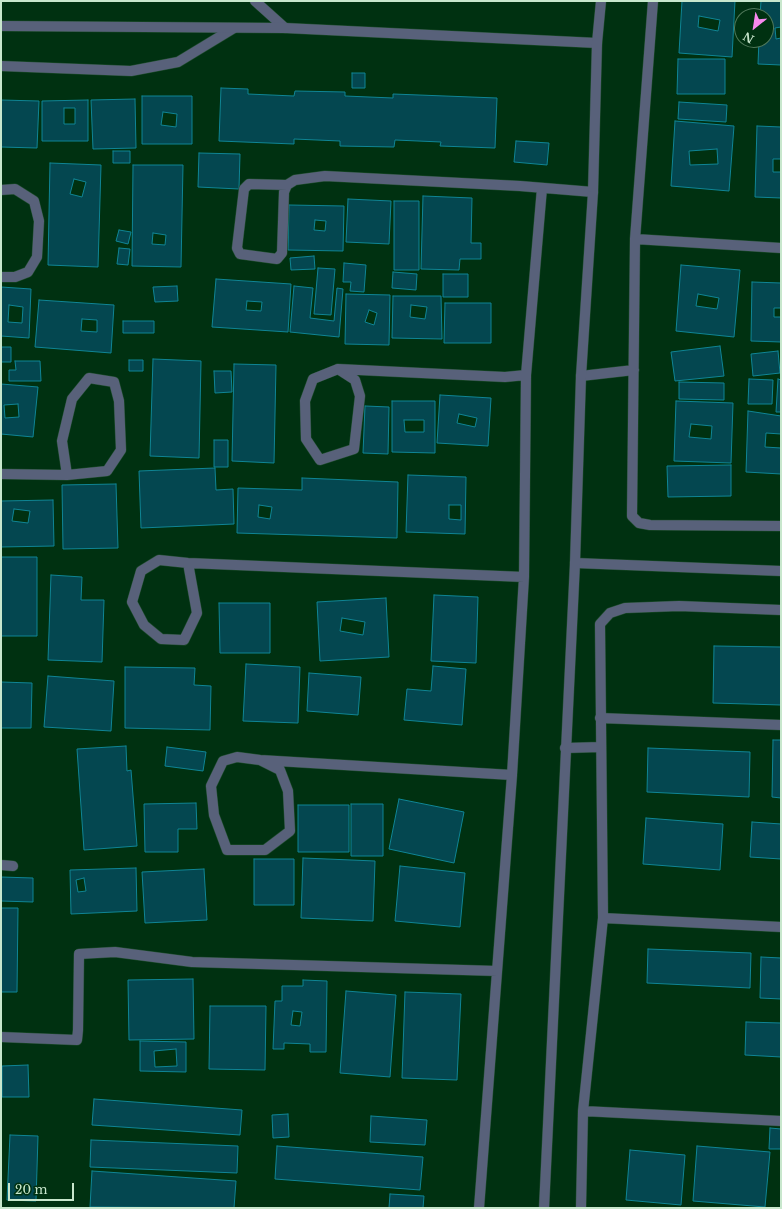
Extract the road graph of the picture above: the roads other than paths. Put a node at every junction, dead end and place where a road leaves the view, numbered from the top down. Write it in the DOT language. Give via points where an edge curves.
graph roads {
  1 [pos="255,1"];
  2 [pos="601,1"];
  3 [pos="653,1"];
  4 [pos="1,26"];
  5 [pos="234,28"];
  6 [pos="285,28"];
  7 [pos="597,43"];
  8 [pos="1,66"];
  9 [pos="287,185"];
  10 [pos="542,188"];
  11 [pos="1,190"];
  12 [pos="593,192"];
  13 [pos="634,239"];
  14 [pos="781,248"];
  15 [pos="1,277"];
  16 [pos="338,369"];
  17 [pos="634,370"];
  18 [pos="526,375"];
  19 [pos="582,376"];
  20 [pos="1,474"];
  21 [pos="67,475"];
  22 [pos="781,526"];
  23 [pos="188,563"];
  24 [pos="575,563"];
  25 [pos="781,571"];
  26 [pos="524,578"];
  27 [pos="781,610"];
  28 [pos="600,718"];
  29 [pos="781,725"];
  30 [pos="601,747"];
  31 [pos="565,748"];
  32 [pos="260,760"];
  33 [pos="512,774"];
  34 [pos="1,865"];
  35 [pos="13,866"];
  36 [pos="603,918"];
  37 [pos="781,927"];
  38 [pos="497,971"];
  39 [pos="1,1037"];
  40 [pos="583,1111"];
  41 [pos="781,1121"];
  42 [pos="479,1208"];
  43 [pos="544,1208"];
  44 [pos="581,1208"];
  1 -- 6 [label="street"];
  2 -- 7 [label="street"];
  3 -- 13 [label="street"];
  4 -- 5 [label="street"];
  5 -- 6 [label="street"];
  5 -- 8 [label="street" via="178,62 131,71"];
  6 -- 7 [label="street"];
  7 -- 12 [label="street"];
  9 -- 9 [label="street" via="249,184 244,189 237,248 240,254 276,259 282,253 284,192"];
  9 -- 10 [label="street" via="295,180 325,176"];
  10 -- 12 [label="street"];
  10 -- 18 [label="street"];
  11 -- 15 [label="street" via="15,189 34,201 39,221 37,258 28,272 15,277"];
  12 -- 19 [label="street"];
  13 -- 14 [label="street"];
  13 -- 17 [label="street"];
  16 -- 16 [label="street" via="313,379 304,401 306,439 320,460 354,450 360,396 355,380"];
  16 -- 18 [label="street" via="505,377"];
  17 -- 19 [label="street"];
  17 -- 22 [label="street" via="632,516 639,523 650,525"];
  18 -- 26 [label="street"];
  19 -- 24 [label="street"];
  20 -- 21 [label="street"];
  21 -- 21 [label="street" via="107,471 121,450 119,401 114,382 89,378 72,399 62,441"];
  23 -- 23 [label="street" via="159,560 140,571 132,602 144,626 161,639 184,640 197,613"];
  23 -- 26 [label="street"];
  24 -- 25 [label="street"];
  24 -- 31 [label="street"];
  26 -- 33 [label="street"];
  27 -- 28 [label="street" via="679,606 625,608 610,614 600,624"];
  28 -- 29 [label="street"];
  28 -- 30 [label="street"];
  30 -- 31 [label="street"];
  30 -- 36 [label="street"];
  31 -- 43 [label="street"];
  32 -- 32 [label="street" via="237,757 223,761 210,786 214,815 227,850 265,850 290,831 288,791 280,770"];
  32 -- 33 [label="street"];
  33 -- 38 [label="street"];
  34 -- 35 [label="street"];
  36 -- 37 [label="street"];
  36 -- 40 [label="street"];
  38 -- 39 [label="street" via="192,962 115,952 79,954 77,1040"];
  38 -- 42 [label="street"];
  40 -- 41 [label="street"];
  40 -- 44 [label="street"];
}
